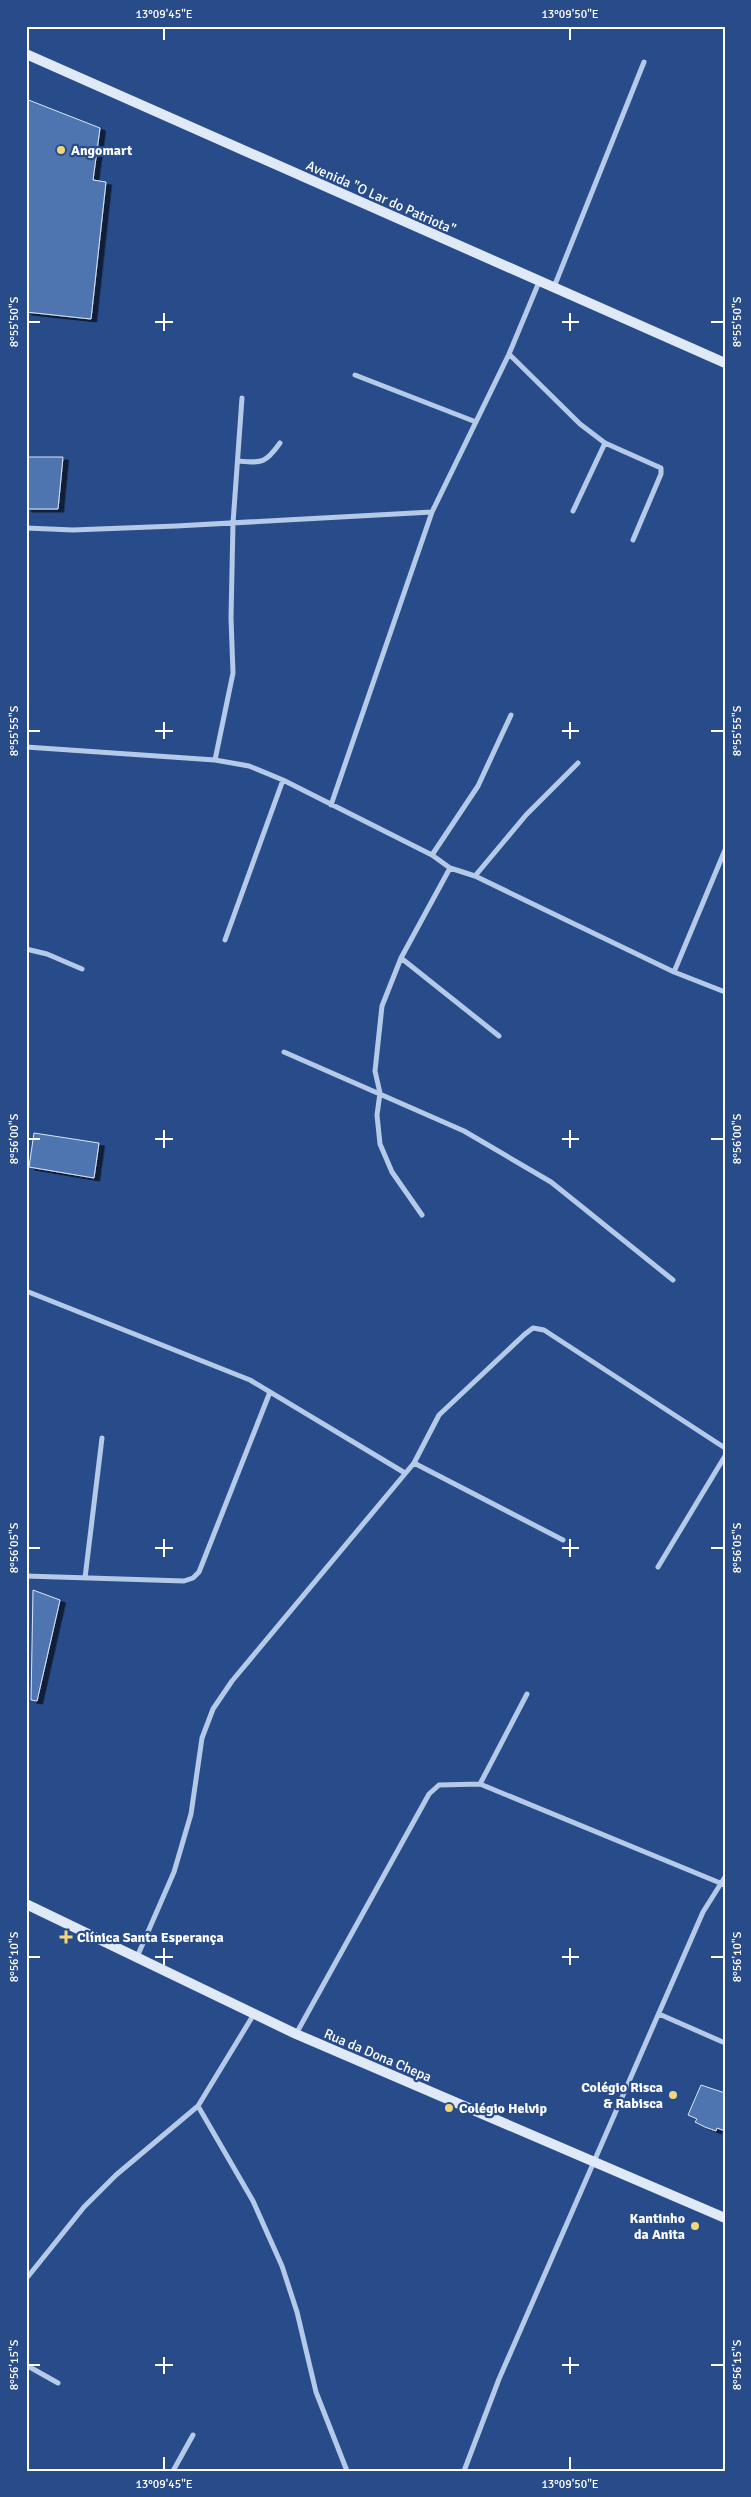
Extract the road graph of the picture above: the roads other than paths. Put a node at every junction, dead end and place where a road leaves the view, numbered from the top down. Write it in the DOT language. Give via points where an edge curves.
graph roads {
  1 [pos="26,54"];
  2 [pos="644,62"];
  3 [pos="539,282"];
  4 [pos="554,288"];
  5 [pos="509,354"];
  6 [pos="725,364"];
  7 [pos="356,375"];
  8 [pos="242,398"];
  9 [pos="476,422"];
  10 [pos="280,443"];
  11 [pos="605,443"];
  12 [pos="238,461"];
  13 [pos="574,511"];
  14 [pos="432,512"];
  15 [pos="232,523"];
  16 [pos="26,528"];
  17 [pos="633,540"];
  18 [pos="511,715"];
  19 [pos="26,748"];
  20 [pos="215,760"];
  21 [pos="578,763"];
  22 [pos="283,780"];
  23 [pos="332,805"];
  24 [pos="725,850"];
  25 [pos="432,855"];
  26 [pos="450,868"];
  27 [pos="474,876"];
  28 [pos="225,940"];
  29 [pos="26,950"];
  30 [pos="401,958"];
  31 [pos="82,969"];
  32 [pos="674,972"];
  33 [pos="725,992"];
  34 [pos="499,1036"];
  35 [pos="284,1052"];
  36 [pos="380,1093"];
  37 [pos="422,1215"];
  38 [pos="673,1280"];
  39 [pos="26,1291"];
  40 [pos="270,1392"];
  41 [pos="102,1438"];
  42 [pos="725,1448"];
  43 [pos="725,1456"];
  44 [pos="414,1462"];
  45 [pos="405,1473"];
  46 [pos="563,1540"];
  47 [pos="658,1567"];
  48 [pos="26,1576"];
  49 [pos="85,1578"];
  50 [pos="527,1694"];
  51 [pos="480,1784"];
  52 [pos="725,1877"];
  53 [pos="723,1884"];
  54 [pos="26,1904"];
  55 [pos="137,1957"];
  56 [pos="254,2014"];
  57 [pos="659,2014"];
  58 [pos="296,2034"];
  59 [pos="725,2043"];
  60 [pos="198,2106"];
  61 [pos="594,2162"];
  62 [pos="725,2218"];
  63 [pos="26,2279"];
  64 [pos="26,2365"];
  65 [pos="58,2383"];
  66 [pos="193,2435"];
  67 [pos="173,2471"];
  68 [pos="347,2471"];
  69 [pos="464,2471"];
  1 -- 3 [label="main road, Avenida \"O Lar do Patriota\""];
  2 -- 4 [label="street"];
  3 -- 4 [label="main road, Avenida \"O Lar do Patriota\""];
  3 -- 5 [label="street"];
  4 -- 6 [label="main road, Avenida \"O Lar do Patriota\""];
  5 -- 9 [label="street"];
  5 -- 11 [label="street" via="580,424"];
  7 -- 9 [label="street"];
  8 -- 12 [label="street"];
  9 -- 14 [label="street"];
  10 -- 12 [label="street" via="268,459 258,463"];
  11 -- 13 [label="street"];
  11 -- 17 [label="street" via="661,468"];
  12 -- 15 [label="street"];
  14 -- 15 [label="street"];
  14 -- 23 [label="street"];
  15 -- 16 [label="street" via="73,530"];
  15 -- 20 [label="street" via="233,673"];
  18 -- 25 [label="street" via="478,786"];
  19 -- 20 [label="street"];
  20 -- 22 [label="street" via="249,766"];
  21 -- 27 [label="street" via="526,815"];
  22 -- 23 [label="street"];
  22 -- 28 [label="street"];
  23 -- 25 [label="street"];
  24 -- 32 [label="street"];
  25 -- 26 [label="street"];
  26 -- 27 [label="street"];
  26 -- 30 [label="street"];
  27 -- 32 [label="street"];
  29 -- 31 [label="street" via="47,954"];
  30 -- 34 [label="street"];
  30 -- 36 [label="street" via="382,1006 375,1071"];
  32 -- 33 [label="street"];
  35 -- 36 [label="street"];
  36 -- 37 [label="street" via="377,1115 380,1144 392,1172"];
  36 -- 38 [label="street" via="464,1131 551,1182"];
  39 -- 40 [label="street" via="231,1372"];
  40 -- 45 [label="street"];
  40 -- 49 [label="street" via="199,1572 184,1581"];
  41 -- 49 [label="street"];
  42 -- 44 [label="street" via="544,1330 533,1328 439,1415"];
  43 -- 47 [label="street"];
  44 -- 45 [label="street"];
  44 -- 46 [label="street"];
  45 -- 55 [label="street" via="232,1681 213,1709 202,1738 191,1814 174,1872"];
  48 -- 49 [label="street"];
  50 -- 51 [label="street"];
  51 -- 53 [label="street"];
  51 -- 58 [label="street" via="439,1785 430,1794"];
  52 -- 53 [label="street"];
  53 -- 57 [label="street" via="703,1912"];
  54 -- 55 [label="main road, Rua da Dona Chepa"];
  55 -- 56 [label="main road, Rua da Dona Chepa"];
  56 -- 58 [label="main road, Rua da Dona Chepa"];
  56 -- 60 [label="street"];
  57 -- 59 [label="street"];
  57 -- 61 [label="street"];
  58 -- 61 [label="main road, Rua da Dona Chepa"];
  60 -- 63 [label="street" via="116,2175 84,2207"];
  60 -- 68 [label="street" via="253,2202 282,2266 324,2418"];
  61 -- 62 [label="main road, Rua da Dona Chepa"];
  61 -- 69 [label="street" via="498,2379"];
  64 -- 65 [label="street"];
  66 -- 67 [label="street"];
}
